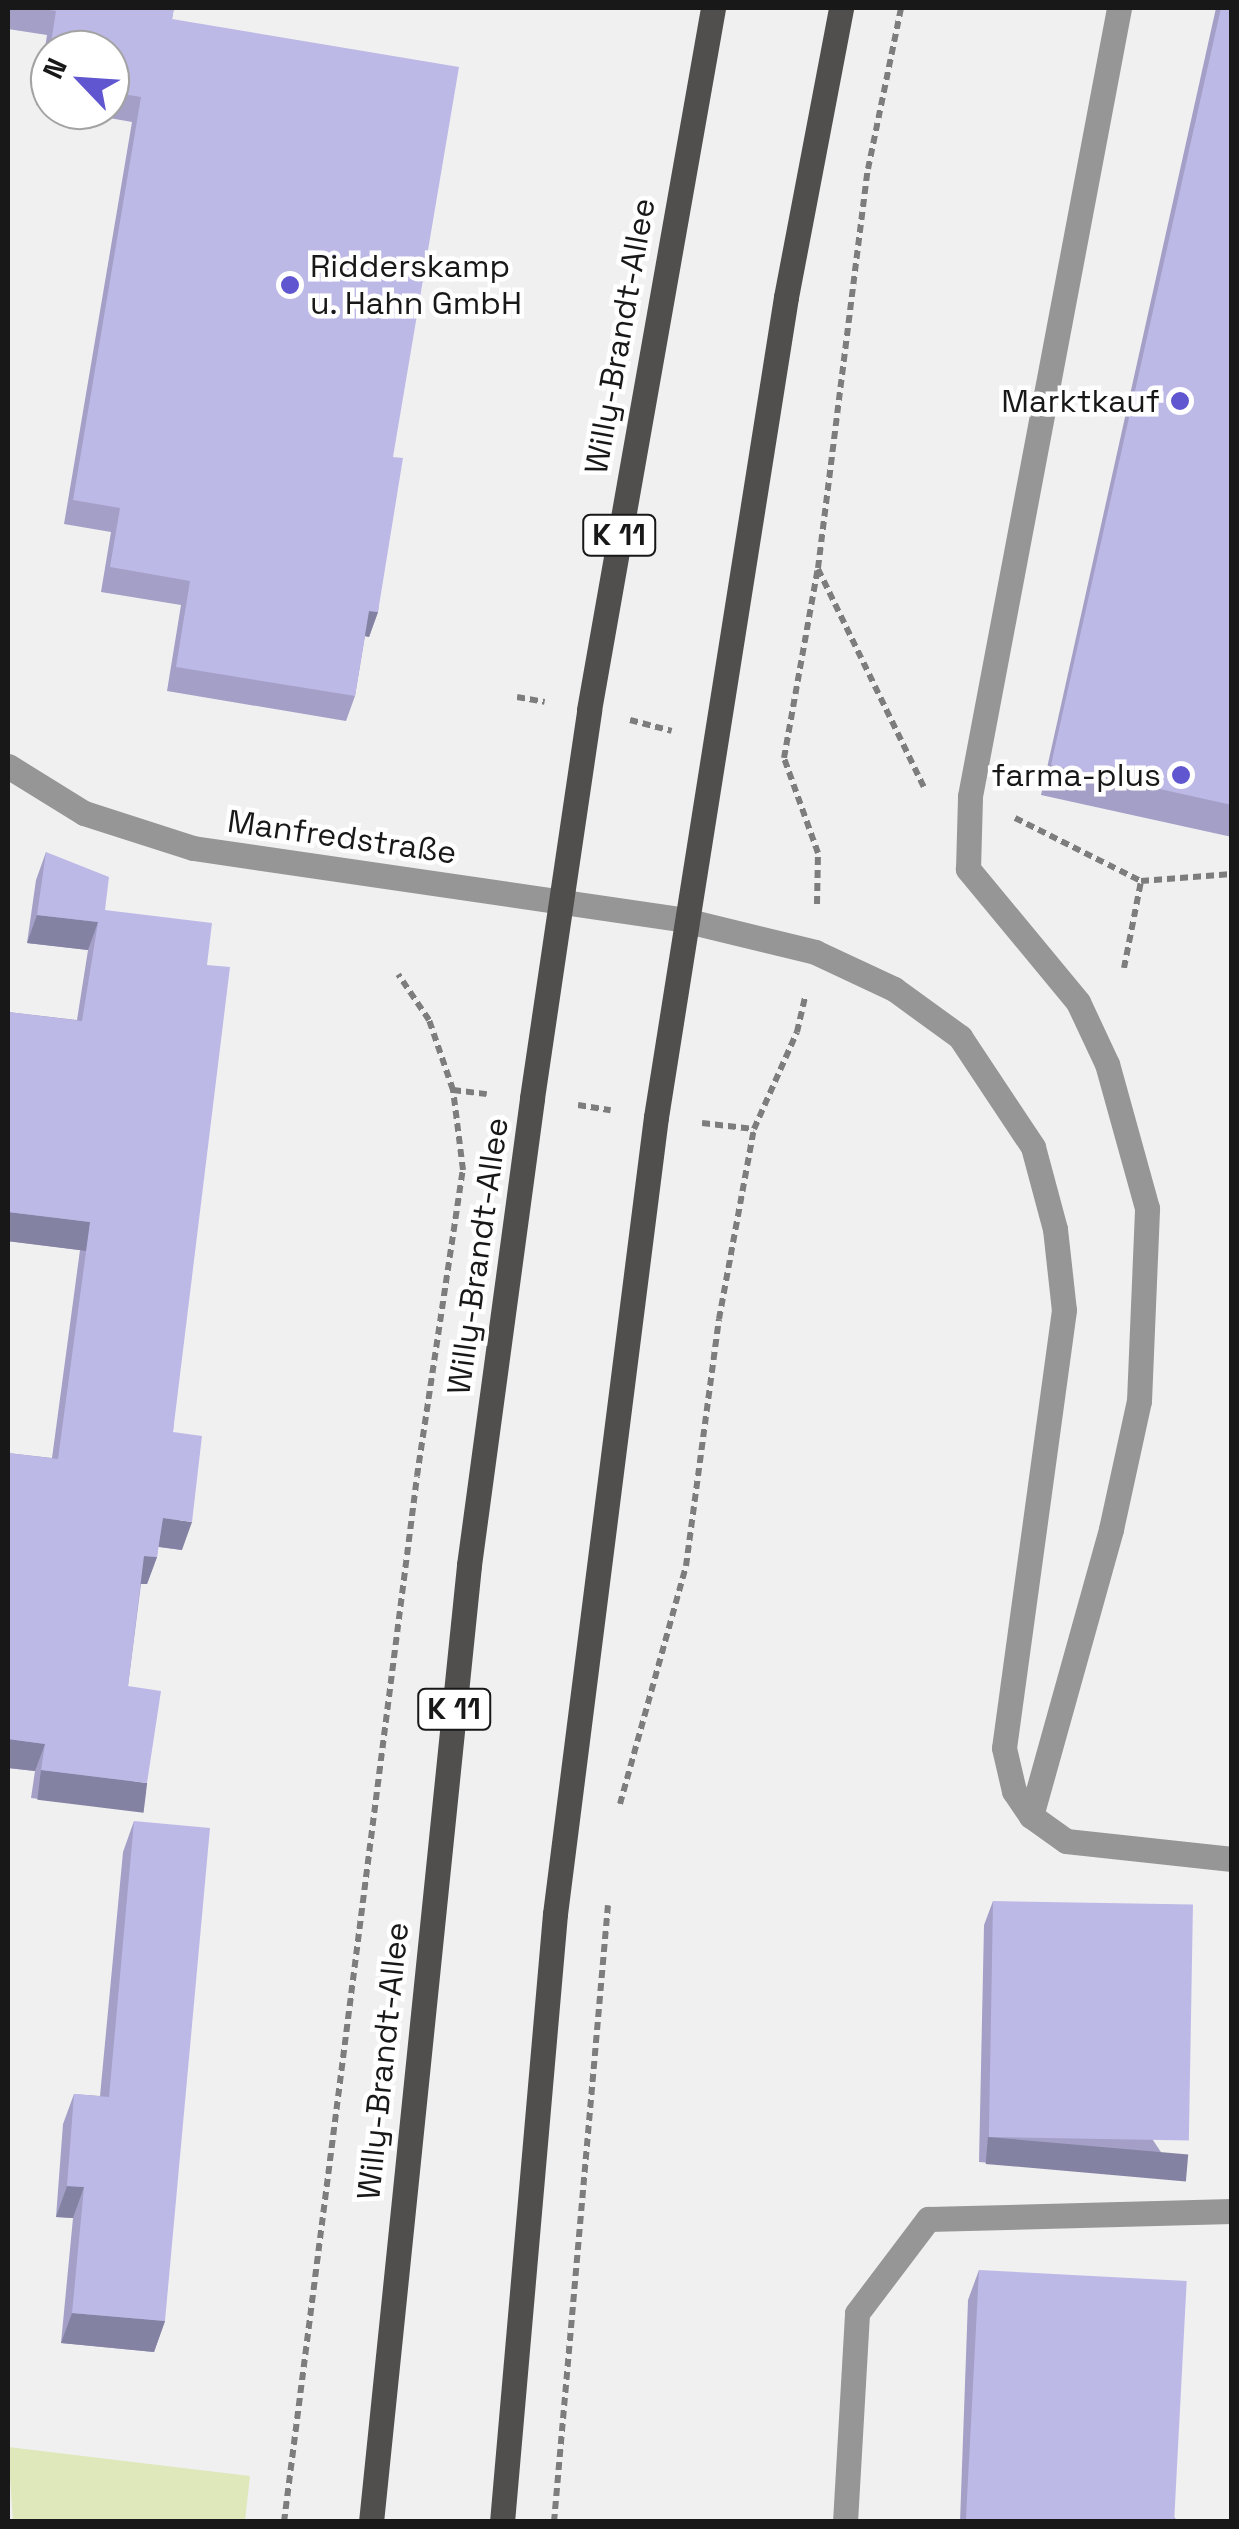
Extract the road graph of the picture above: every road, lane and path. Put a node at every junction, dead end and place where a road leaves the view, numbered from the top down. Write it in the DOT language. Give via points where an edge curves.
graph roads {
  1 [pos="713,8"];
  2 [pos="841,8"];
  3 [pos="901,8"];
  4 [pos="1119,8"];
  5 [pos="517,696"];
  6 [pos="589,710"];
  7 [pos="712,741"];
  8 [pos="784,758"];
  9 [pos="8,766"];
  10 [pos="1092,856"];
  11 [pos="1232,874"];
  12 [pos="1141,881"];
  13 [pos="560,899"];
  14 [pos="684,920"];
  15 [pos="816,952"];
  16 [pos="1124,968"];
  17 [pos="398,974"];
  18 [pos="453,1090"];
  19 [pos="532,1098"];
  20 [pos="656,1116"];
  21 [pos="754,1129"];
  22 [pos="619,1807"];
  23 [pos="1031,1816"];
  24 [pos="1232,1859"];
  25 [pos="609,1884"];
  26 [pos="1232,2211"];
  27 [pos="284,2522"];
  28 [pos="372,2522"];
  29 [pos="502,2522"];
  30 [pos="554,2522"];
  31 [pos="845,2522"];
  1 -- 6 [label="main road, Willy-Brandt-Allee / K 11"];
  2 -- 7 [label="main road"];
  3 -- 8 [label="path" via="868,169 818,568"];
  4 -- 23 [label="street" via="970,796 968,869 1078,1002 1107,1064 1148,1208 1139,1400 1112,1529"];
  5 -- 6 [label="path"];
  6 -- 7 [label="path"];
  6 -- 13 [label="main road, Willy-Brandt-Allee / K 11"];
  7 -- 8 [label="path"];
  7 -- 14 [label="main road"];
  8 -- 15 [label="path" via="818,852"];
  9 -- 13 [label="street, Manfredstraße" via="84,813 193,848"];
  10 -- 12 [label="path"];
  11 -- 12 [label="path"];
  12 -- 16 [label="path"];
  13 -- 14 [label="street, Manfredstraße"];
  13 -- 19 [label="main road, Willy-Brandt-Allee / K 11"];
  14 -- 15 [label="street, Manfredstraße"];
  14 -- 20 [label="main road"];
  15 -- 21 [label="path" via="797,1032"];
  15 -- 23 [label="street, Manfredstraße" via="894,990 960,1036 1033,1148 1056,1229 1064,1310 1004,1748 1014,1791"];
  17 -- 18 [label="path" via="429,1020"];
  18 -- 19 [label="path"];
  18 -- 27 [label="path" via="464,1170 417,1476"];
  19 -- 20 [label="path"];
  19 -- 28 [label="main road, Willy-Brandt-Allee / K 11" via="467,1584"];
  20 -- 21 [label="path"];
  20 -- 29 [label="main road" via="556,1914"];
  21 -- 22 [label="path" via="719,1319 686,1566"];
  23 -- 24 [label="street" via="1066,1841"];
  25 -- 30 [label="path"];
  26 -- 31 [label="street" via="928,2219 857,2313"];
}
